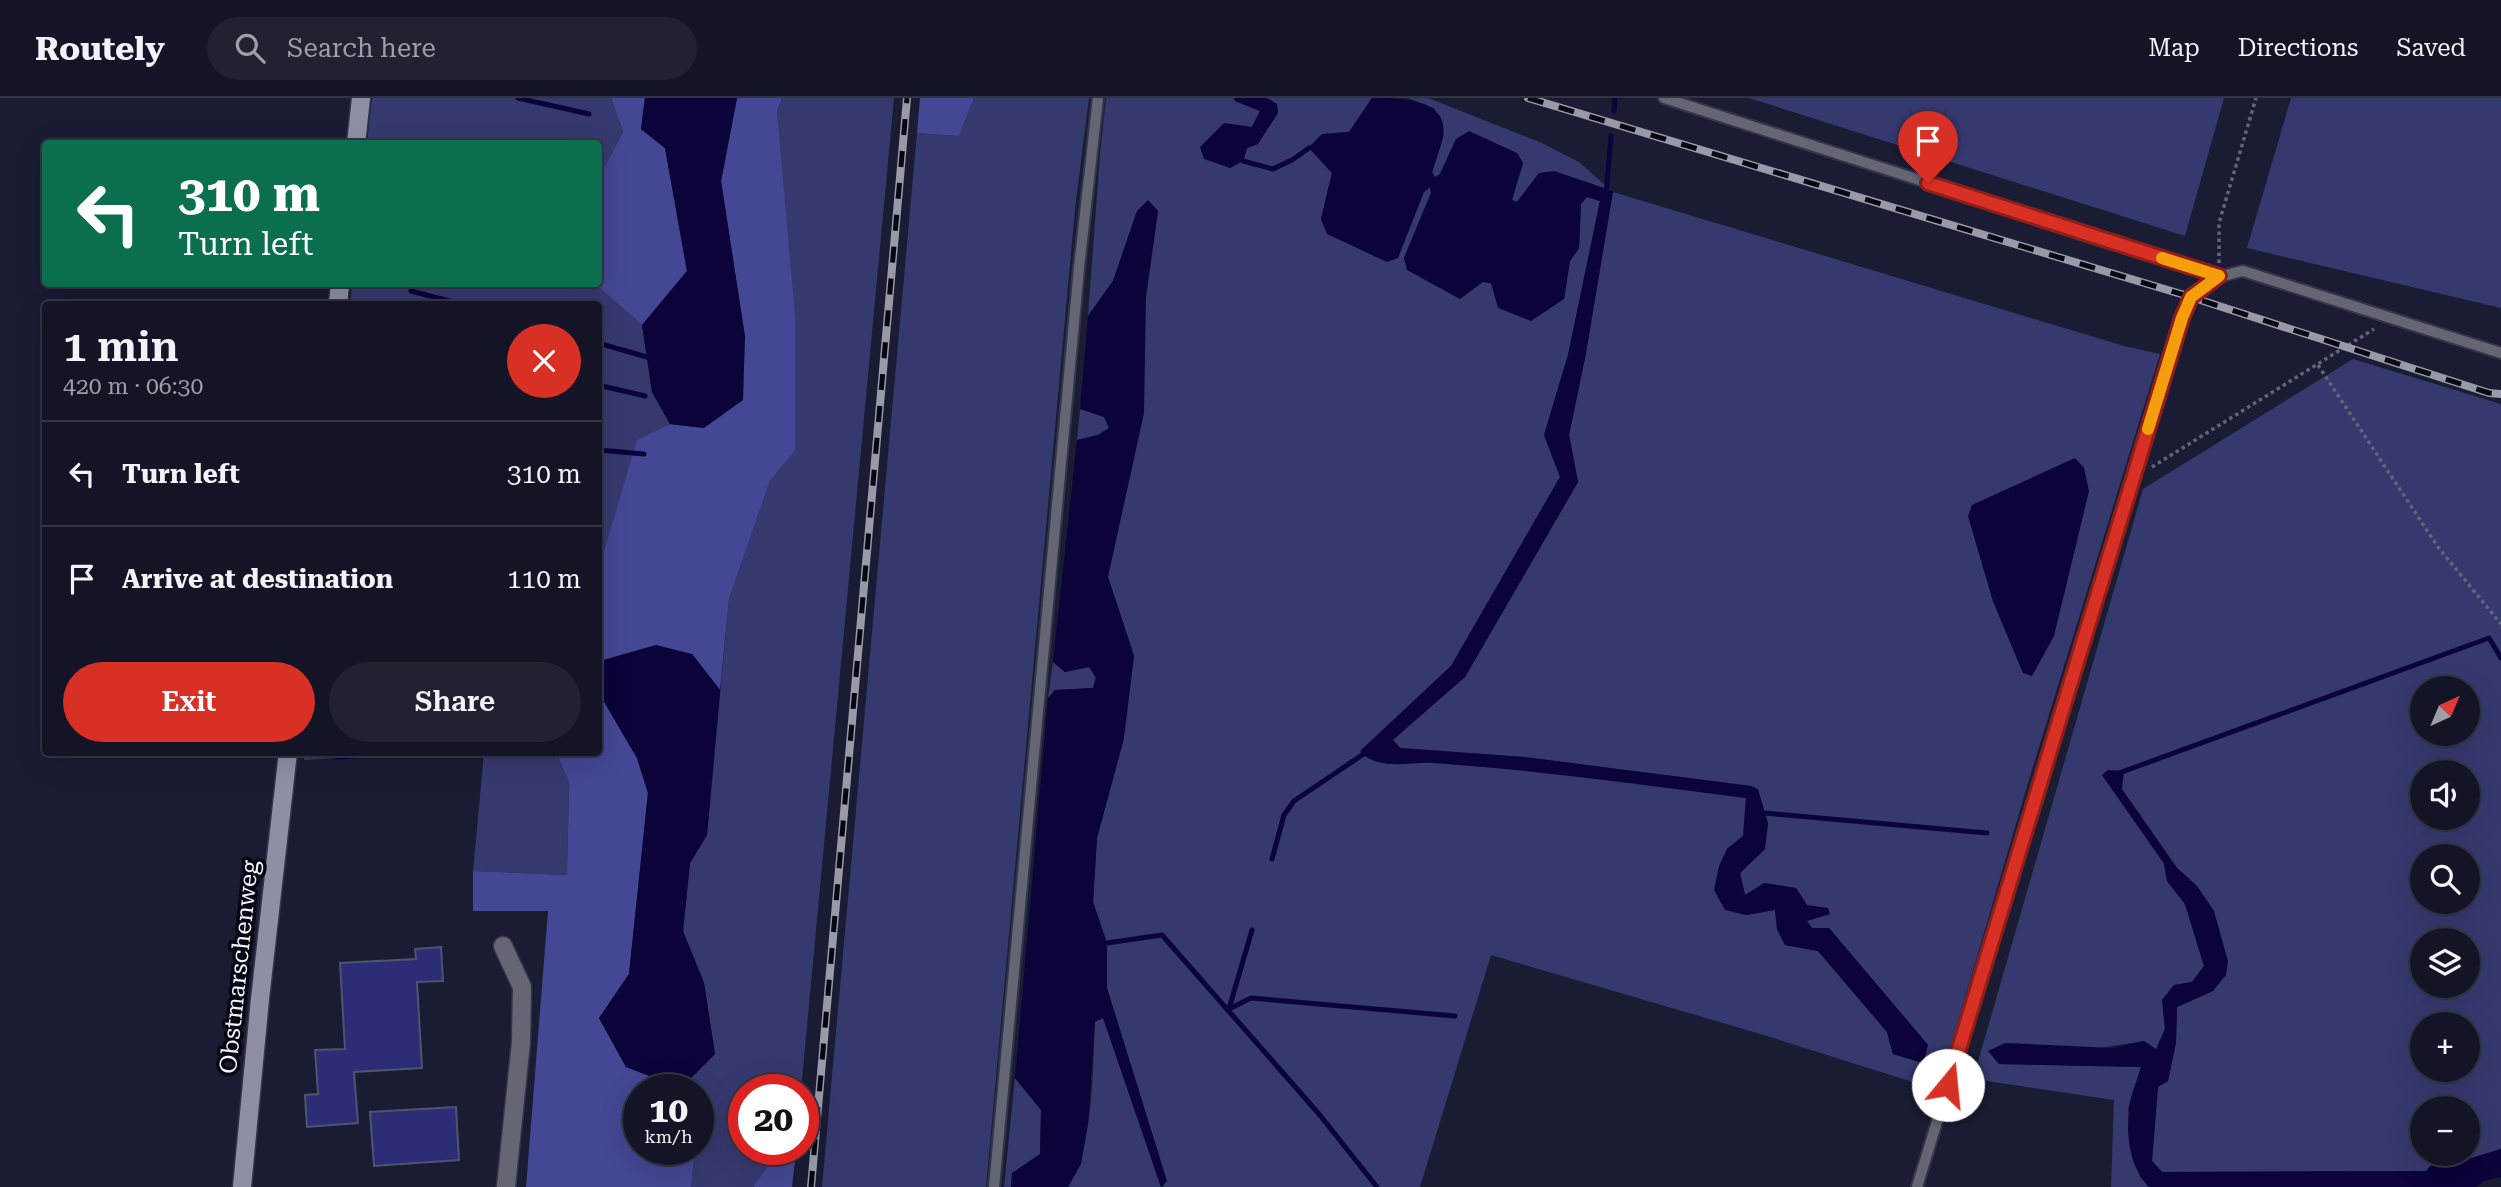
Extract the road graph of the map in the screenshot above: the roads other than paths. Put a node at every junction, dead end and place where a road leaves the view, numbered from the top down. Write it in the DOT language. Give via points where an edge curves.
graph roads {
  1 [pos="361,98"];
  2 [pos="1098,98"];
  3 [pos="1664,98"];
  4 [pos="356,140"];
  5 [pos="2219,276"];
  6 [pos="2501,353"];
  7 [pos="288,756"];
  8 [pos="503,946"];
  9 [pos="242,1187"];
  10 [pos="506,1187"];
  11 [pos="993,1187"];
  12 [pos="1917,1187"];
  1 -- 4 [label="main road"];
  2 -- 11 [label="lane"];
  3 -- 5 [label="lane"];
  5 -- 6 [label="lane" via="2244,271"];
  5 -- 12 [label="lane" via="2191,297 2182,318"];
  7 -- 9 [label="main road, Obstmarschenweg"];
  8 -- 10 [label="street" via="522,987"];
}
